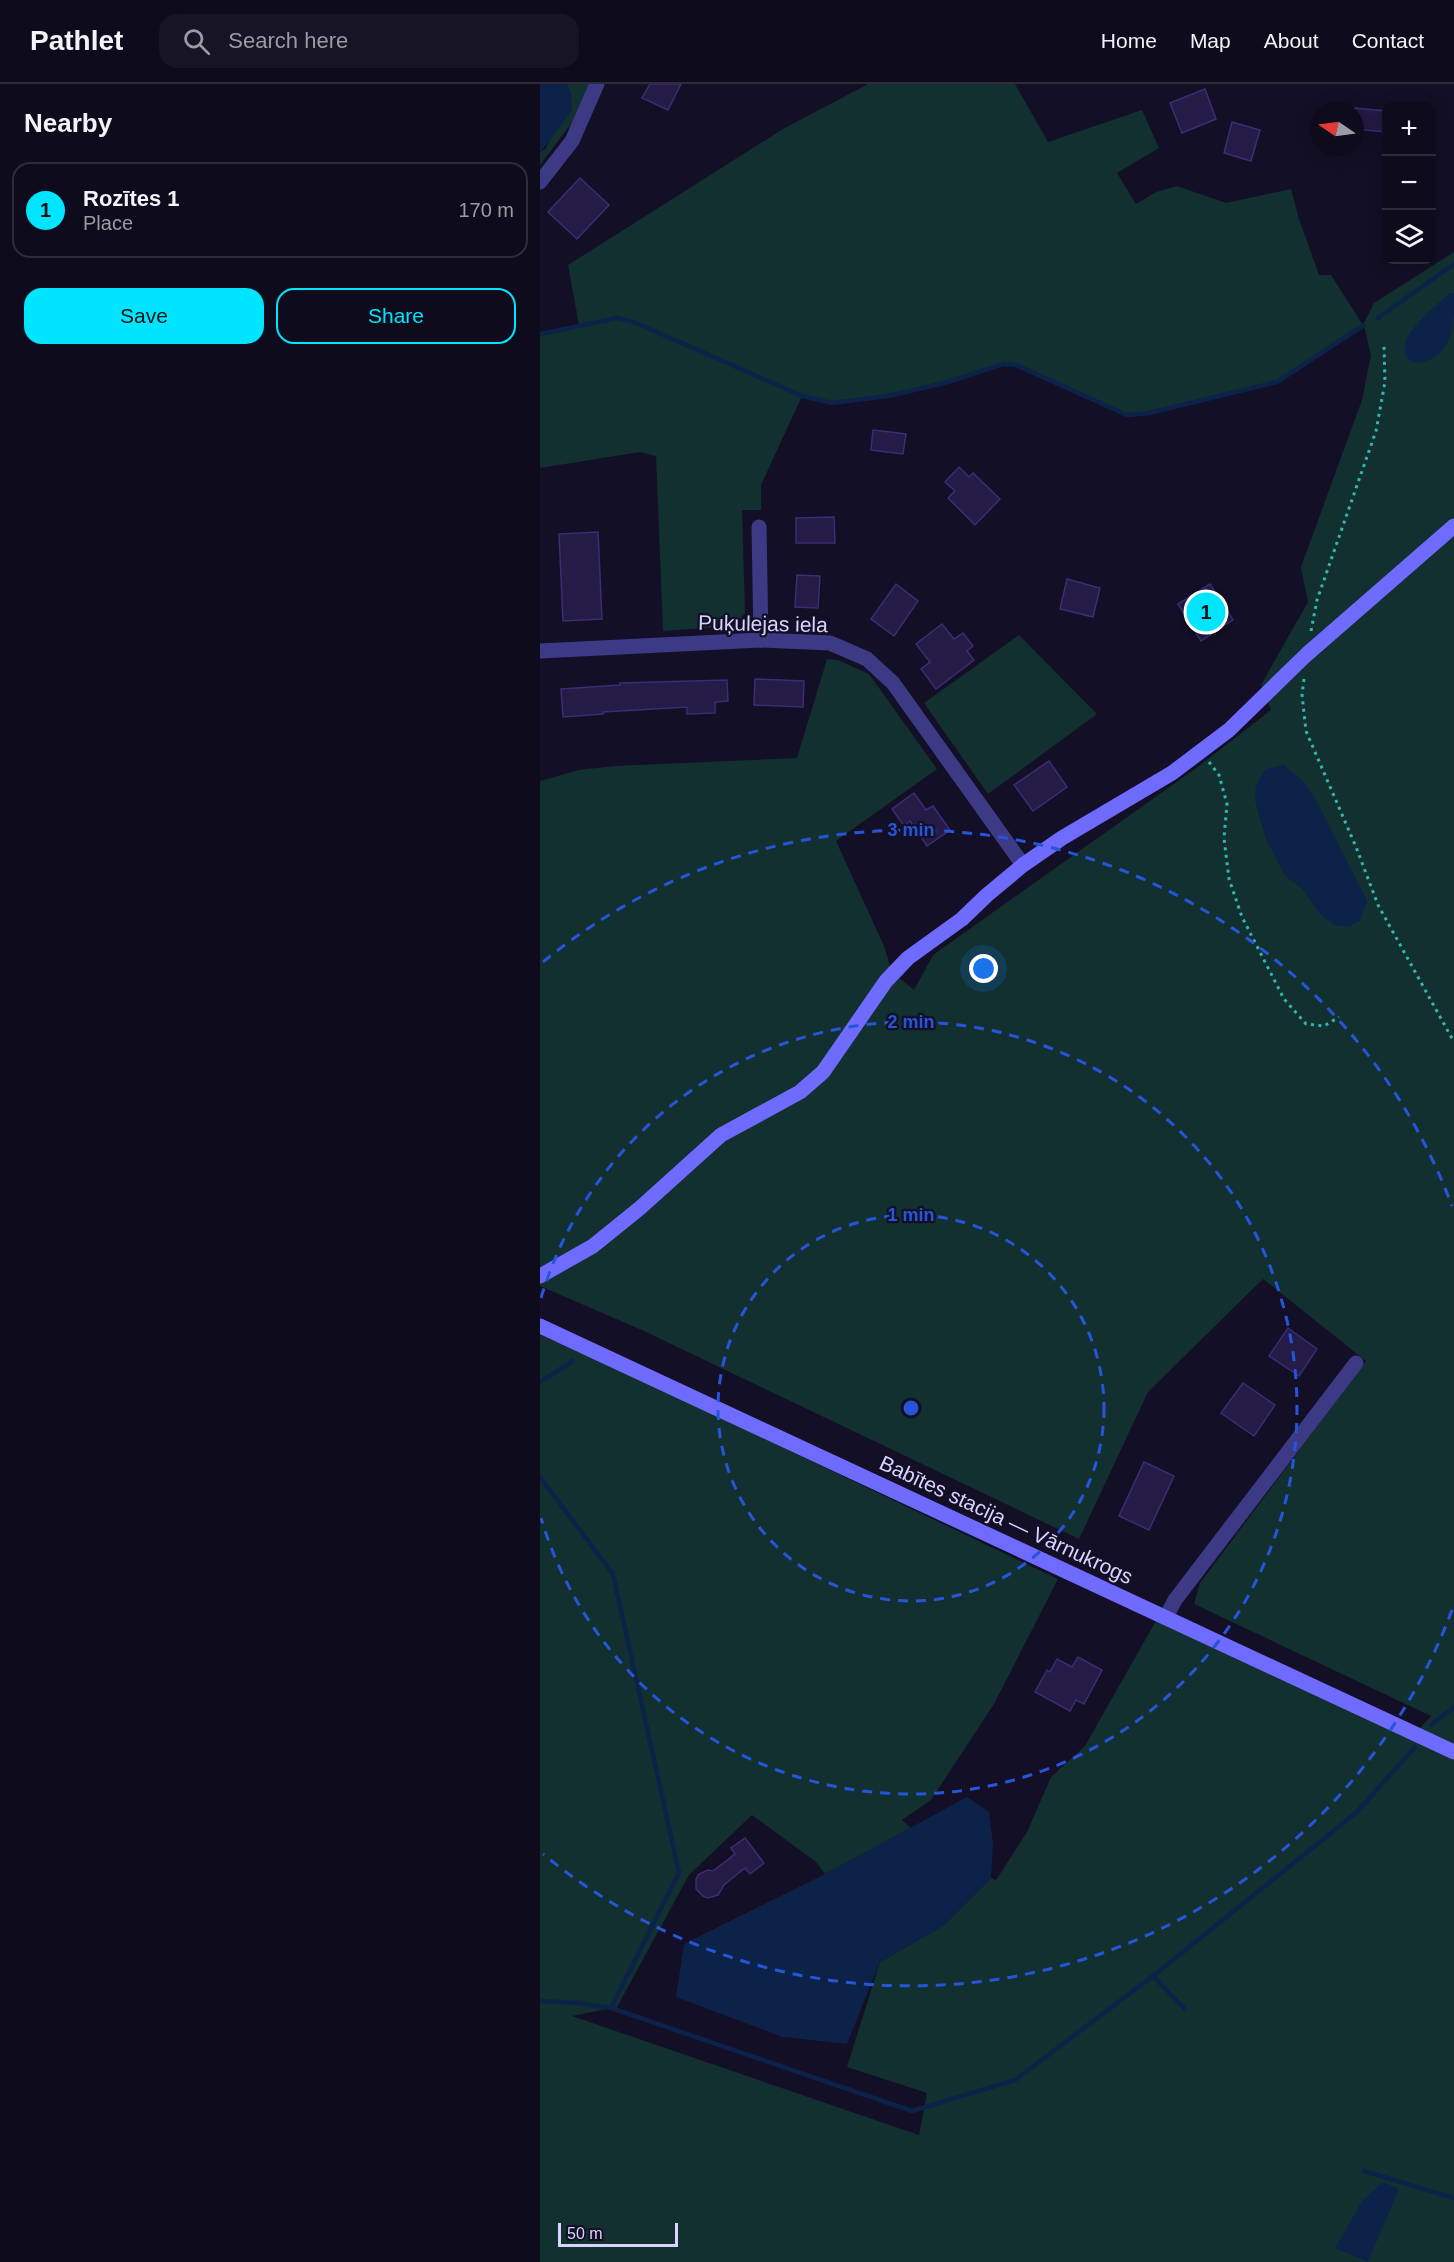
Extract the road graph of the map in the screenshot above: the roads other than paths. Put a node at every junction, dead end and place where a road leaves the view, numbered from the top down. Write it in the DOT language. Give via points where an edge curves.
graph roads {
  1 [pos="597,84"];
  2 [pos="540,182"];
  3 [pos="1454,526"];
  4 [pos="759,527"];
  5 [pos="761,640"];
  6 [pos="540,651"];
  7 [pos="1023,864"];
  8 [pos="540,1276"];
  9 [pos="540,1326"];
  10 [pos="1356,1363"];
  11 [pos="1166,1617"];
  12 [pos="1454,1752"];
  1 -- 2 [label="street" via="572,141"];
  3 -- 7 [label="street" via="1201,752"];
  4 -- 5 [label="street"];
  5 -- 6 [label="street, Puķulejas iela"];
  5 -- 7 [label="street, Puķulejas iela" via="830,643 867,659 893,683"];
  7 -- 8 [label="street" via="962,919 908,958 886,981 823,1072 800,1092 721,1135 593,1246"];
  9 -- 11 [label="street, Babītes stacija — Vārnukrogs"];
  10 -- 11 [label="street" via="1181,1591"];
  11 -- 12 [label="street, Babītes stacija — Vārnukrogs"];
}
